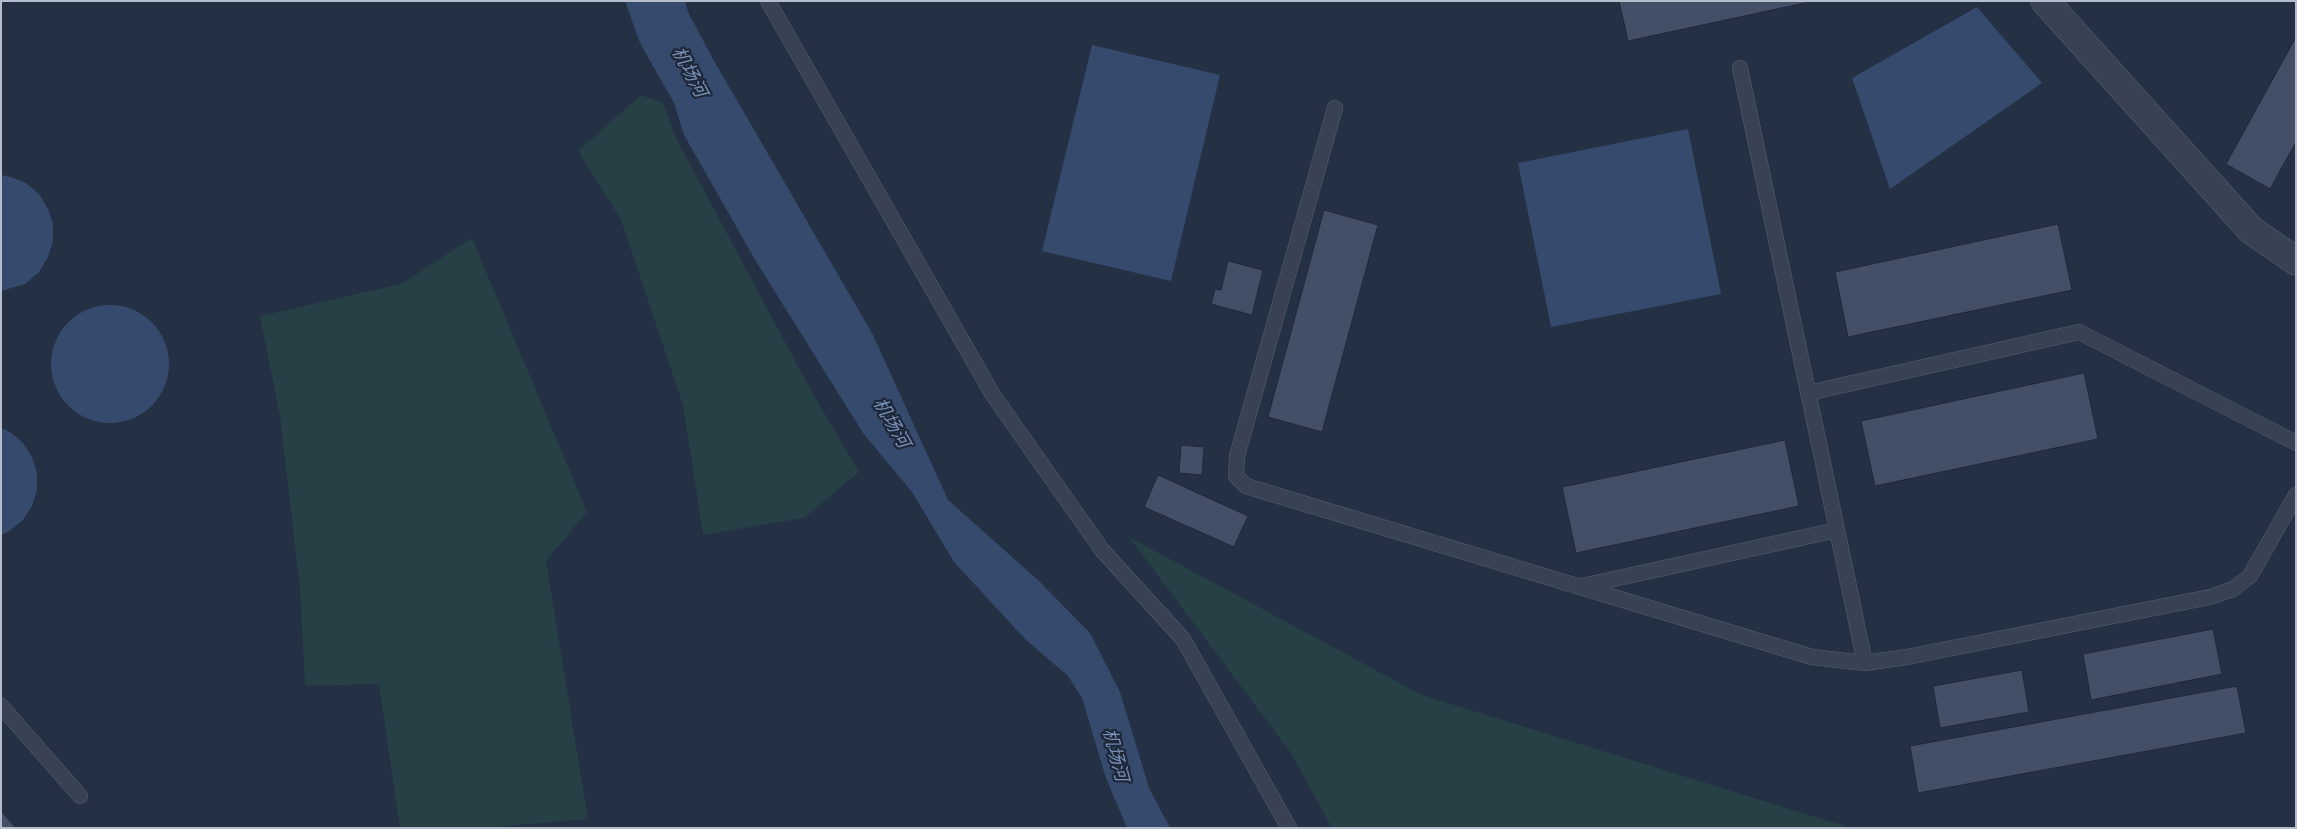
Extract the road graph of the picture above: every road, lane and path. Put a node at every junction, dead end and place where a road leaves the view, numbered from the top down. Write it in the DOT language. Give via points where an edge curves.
graph roads {
  1 [pos="768,1"];
  2 [pos="2045,1"];
  3 [pos="1740,68"];
  4 [pos="1335,108"];
  5 [pos="2296,261"];
  6 [pos="1808,393"];
  7 [pos="2296,443"];
  8 [pos="2296,495"];
  9 [pos="1837,530"];
  10 [pos="1580,587"];
  11 [pos="1865,662"];
  12 [pos="1,706"];
  13 [pos="80,796"];
  14 [pos="1289,828"];
  1 -- 14 [label="lane" via="993,395 1102,550 1183,639"];
  2 -- 5 [label="street" via="2251,230"];
  3 -- 6 [label="lane"];
  4 -- 10 [label="lane" via="1237,456 1236,476 1246,486"];
  6 -- 7 [label="lane" via="2078,332"];
  6 -- 9 [label="lane"];
  8 -- 11 [label="lane" via="2250,576 2233,589 2210,597 1908,657"];
  9 -- 10 [label="lane"];
  9 -- 11 [label="lane"];
  10 -- 11 [label="lane" via="1812,657"];
  12 -- 13 [label="lane"];
}
